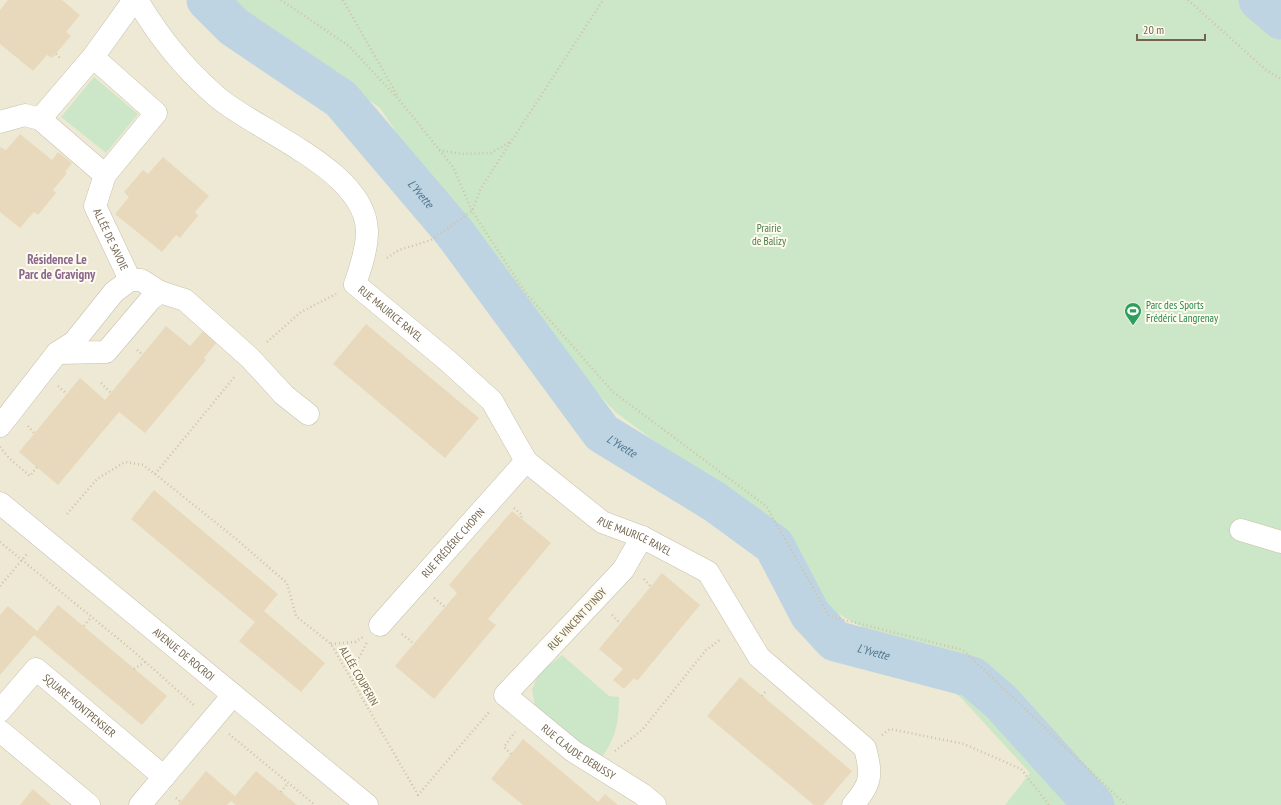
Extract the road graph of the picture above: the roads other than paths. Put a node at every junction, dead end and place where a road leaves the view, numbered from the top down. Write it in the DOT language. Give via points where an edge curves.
graph roads {
  1 [pos="134,0"];
  2 [pos="137,0"];
  3 [pos="93,57"];
  4 [pos="40,119"];
  5 [pos="0,122"];
  6 [pos="105,175"];
  7 [pos="130,280"];
  8 [pos="160,292"];
  9 [pos="58,353"];
  10 [pos="308,414"];
  11 [pos="0,426"];
  12 [pos="526,461"];
  13 [pos="0,503"];
  14 [pos="1241,530"];
  15 [pos="642,537"];
  16 [pos="1281,542"];
  17 [pos="380,625"];
  18 [pos="233,695"];
  19 [pos="506,695"];
  20 [pos="0,711"];
  21 [pos="0,731"];
  22 [pos="164,777"];
  23 [pos="89,805"];
  24 [pos="140,805"];
  25 [pos="367,805"];
  26 [pos="655,805"];
  27 [pos="853,805"];
  1 -- 3 [label="street"];
  2 -- 12 [label="street, RUE MAURICE RAVEL" via="170,51 217,96 316,161 343,182 361,206 367,230 363,260 355,284 492,401"];
  3 -- 4 [label="street"];
  3 -- 6 [label="street" via="156,113"];
  4 -- 5 [label="street" via="25,115"];
  4 -- 6 [label="street"];
  6 -- 7 [label="street, ALLÉE DE SAVOIE" via="95,206"];
  7 -- 8 [label="street" via="141,280"];
  7 -- 9 [label="street" via="114,292 74,342"];
  8 -- 9 [label="street" via="151,299 106,352"];
  8 -- 10 [label="street" via="185,300 250,358 284,395"];
  9 -- 11 [label="street"];
  12 -- 15 [label="street, RUE MAURICE RAVEL" via="602,522"];
  12 -- 17 [label="street, RUE FRÉDÉRIC CHOPIN"];
  13 -- 18 [label="street, AVENUE DE ROCROI"];
  14 -- 16 [label="street"];
  15 -- 19 [label="street, RUE VINCENT D'INDY" via="623,570"];
  15 -- 27 [label="street, RUE MAURICE RAVEL" via="708,572 759,657 865,748 871,770 865,791"];
  18 -- 22 [label="street"];
  18 -- 25 [label="street, AVENUE DE ROCROI"];
  19 -- 26 [label="street, RUE CLAUDE DEBUSSY" via="573,752 642,794"];
  20 -- 22 [label="street, SQUARE MONTPENSIER" via="36,670"];
  21 -- 23 [label="street"];
  22 -- 24 [label="street"];
}
